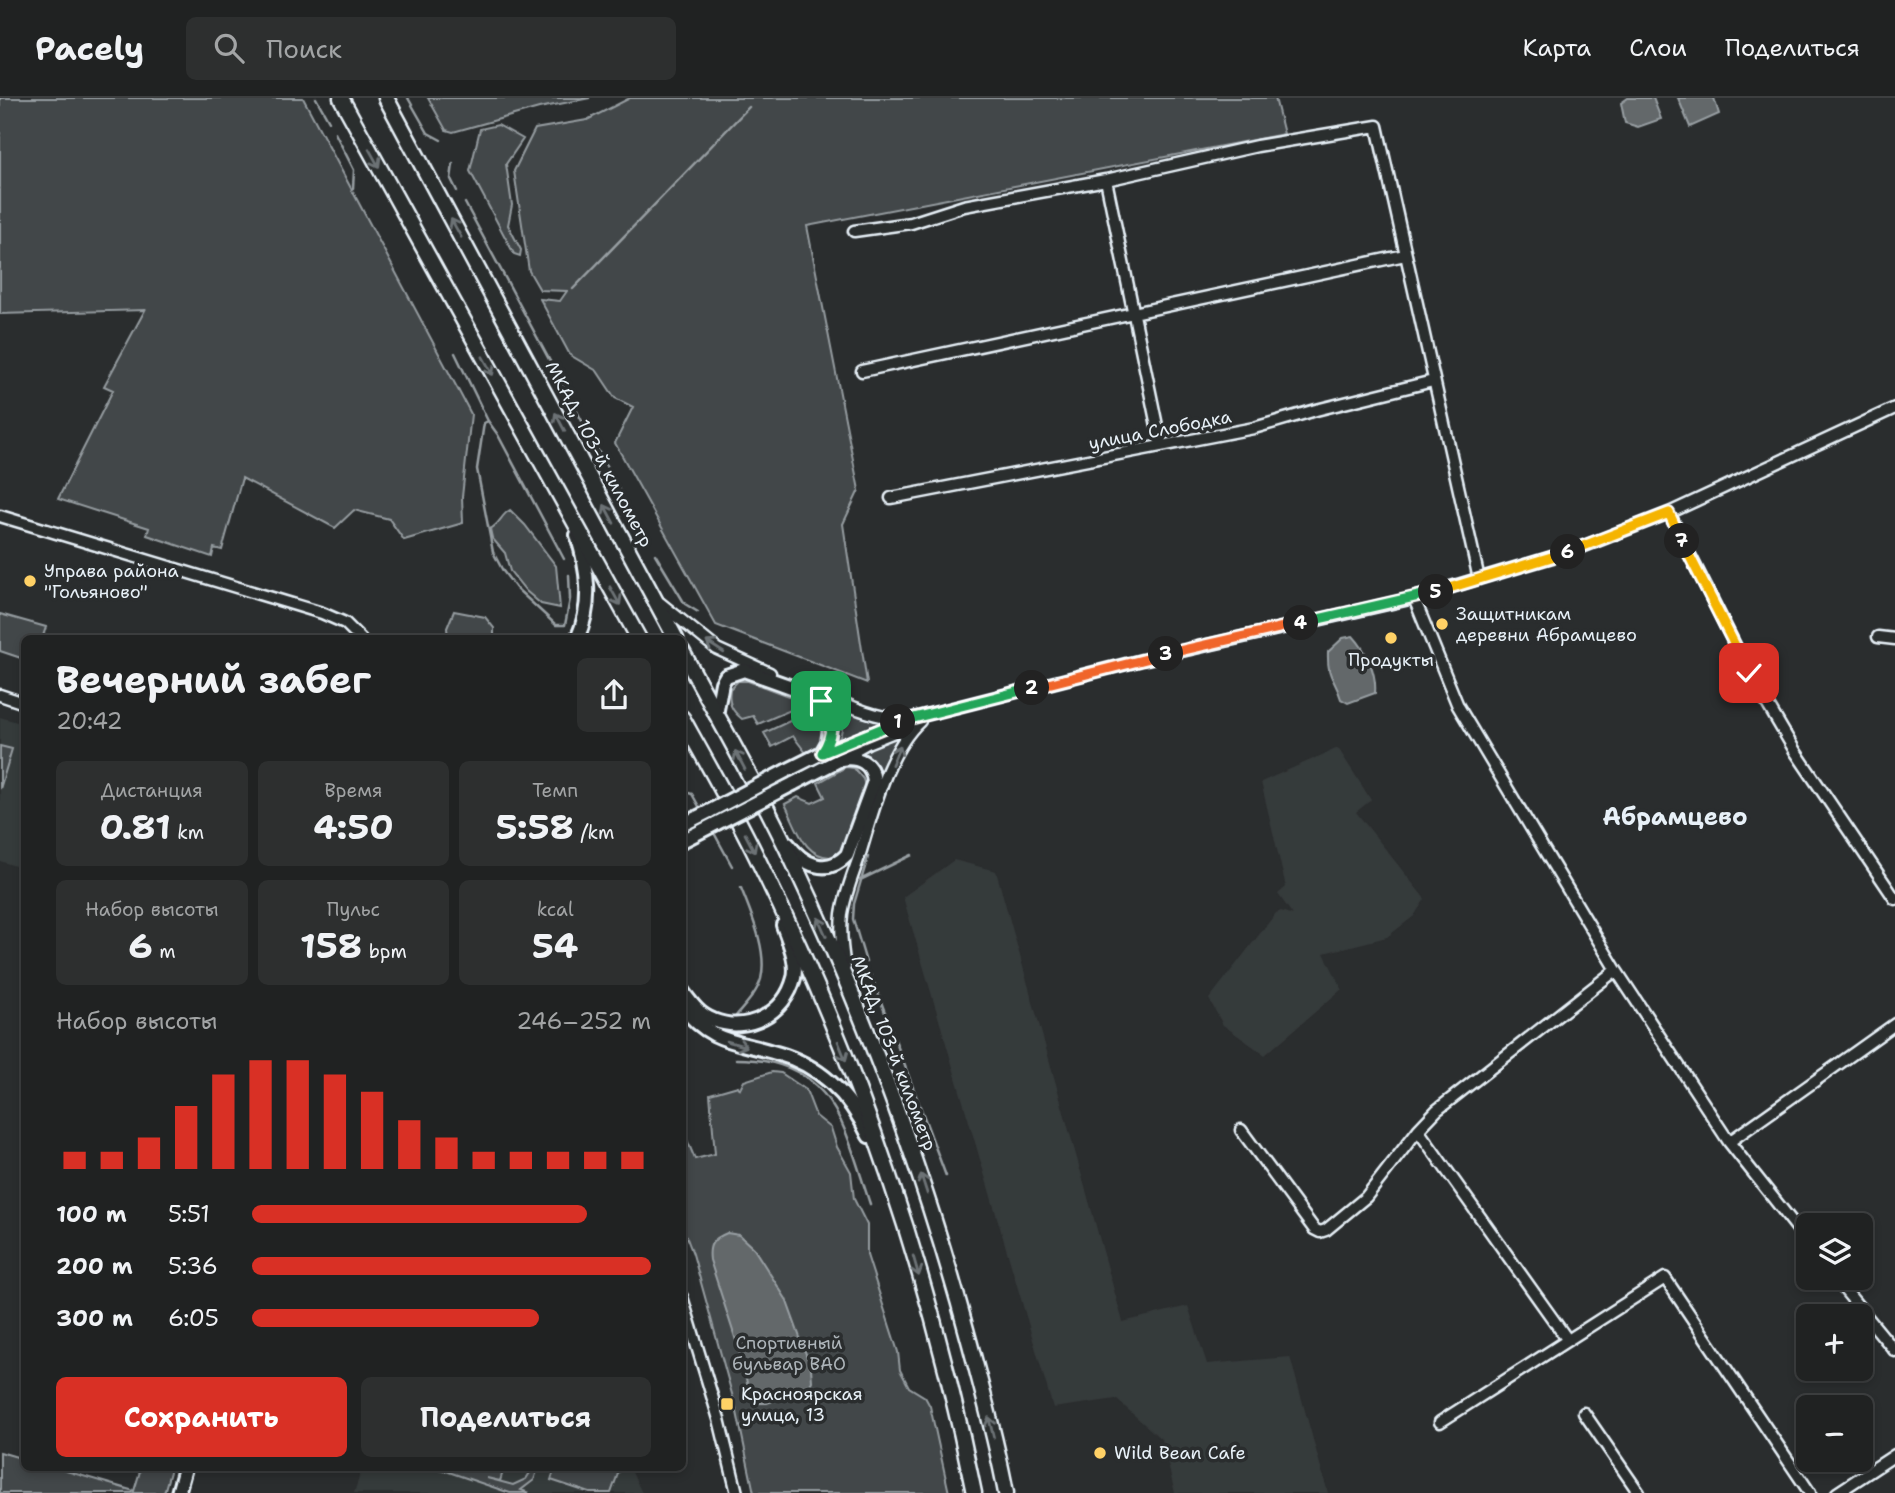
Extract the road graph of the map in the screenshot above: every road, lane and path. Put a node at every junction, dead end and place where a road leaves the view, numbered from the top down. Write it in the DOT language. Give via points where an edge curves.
graph roads {
  1 [pos="341,98"];
  2 [pos="386,98"];
  3 [pos="1105,180"];
  4 [pos="854,231"];
  5 [pos="1405,255"];
  6 [pos="1134,313"];
  7 [pos="862,371"];
  8 [pos="1433,380"];
  9 [pos="1895,408"];
  10 [pos="1161,445"];
  11 [pos="547,472"];
  12 [pos="891,498"];
  13 [pos="1669,513"];
  14 [pos="0,516"];
  15 [pos="1479,579"];
  16 [pos="654,598"];
  17 [pos="1414,598"];
  18 [pos="357,635"];
  19 [pos="579,635"];
  20 [pos="637,635"];
  21 [pos="674,635"];
  22 [pos="1878,637"];
  23 [pos="1895,639"];
  24 [pos="686,659"];
  25 [pos="0,695"];
  26 [pos="21,701"];
  27 [pos="716,715"];
  28 [pos="918,719"];
  29 [pos="686,726"];
  30 [pos="686,733"];
  31 [pos="822,753"];
  32 [pos="829,766"];
  33 [pos="717,781"];
  34 [pos="772,821"];
  35 [pos="686,823"];
  36 [pos="686,839"];
  37 [pos="763,868"];
  38 [pos="1895,899"];
  39 [pos="1616,970"];
  40 [pos="848,985"];
  41 [pos="686,996"];
  42 [pos="686,1010"];
  43 [pos="1895,1024"];
  44 [pos="1241,1130"];
  45 [pos="1418,1130"];
  46 [pos="1728,1142"];
  47 [pos="895,1194"];
  48 [pos="1796,1227"];
  49 [pos="1845,1290"];
  50 [pos="686,1310"];
  51 [pos="1567,1339"];
  52 [pos="1895,1351"];
  53 [pos="1584,1413"];
  54 [pos="1440,1422"];
  55 [pos="1895,1455"];
  56 [pos="184,1471"];
  57 [pos="178,1493"];
  58 [pos="737,1493"];
  59 [pos="974,1493"];
  60 [pos="1006,1493"];
  61 [pos="1639,1493"];
  62 [pos="1810,1493"];
  63 [pos="1837,1493"];
  1 -- 11 [label="highway, one-way"];
  16 -- 2 [label="highway, МКАД, 103-й километр, one-way"];
  3 -- 4 [label="street" via="964,206 911,223"];
  3 -- 5 [label="street" via="1257,146 1377,126"];
  3 -- 6 [label="street"];
  5 -- 6 [label="street"];
  5 -- 8 [label="street"];
  6 -- 7 [label="street"];
  6 -- 10 [label="street"];
  8 -- 10 [label="street, улица Слободка" via="1254,428"];
  8 -- 15 [label="street"];
  9 -- 13 [label="street"];
  10 -- 12 [label="street, улица Слободка"];
  11 -- 19 [label="main road" via="586,563 589,585"];
  11 -- 20 [label="highway, one-way"];
  13 -- 15 [label="street" via="1569,552"];
  13 -- 38 [label="street" via="1743,662 1795,751"];
  14 -- 18 [label="street" via="322,613 345,623"];
  15 -- 17 [label="street"];
  16 -- 21 [label="highway, МКАД, 103-й километр"];
  28 -- 16 [label="street, one-way" via="872,713 742,662 717,649"];
  17 -- 28 [label="street" via="1142,660"];
  17 -- 39 [label="street" via="1458,706"];
  22 -- 23 [label="street"];
  24 -- 27 [label="highway, МКАД, 103-й километр"];
  25 -- 26 [label="street"];
  27 -- 31 [label="main road" via="726,676 754,672 821,701 832,732"];
  34 -- 27 [label="highway, МКАД, 103-й километр, one-way"];
  28 -- 31 [label="street" via="891,724"];
  28 -- 32 [label="street"];
  40 -- 28 [label="street, one-way" via="841,931 847,891 879,791 902,740"];
  29 -- 33 [label="highway"];
  30 -- 33 [label="main road"];
  31 -- 35 [label="main road, bridge"];
  32 -- 34 [label="main road" via="841,759 859,759 873,771 874,781 847,855 839,864 817,866 802,859"];
  32 -- 36 [label="main road, bridge"];
  33 -- 37 [label="highway, one-way"];
  40 -- 34 [label="highway, МКАД, 103-й километр, one-way"];
  37 -- 41 [label="main road" via="792,951 795,975 780,1006 758,1021 728,1024 712,1020"];
  37 -- 47 [label="highway, one-way" via="832,1027"];
  39 -- 45 [label="street" via="1452,1097"];
  39 -- 46 [label="street"];
  60 -- 40 [label="highway, МКАД, 103-й километр, one-way" via="961,1309 924,1184"];
  42 -- 47 [label="main road, one-way" via="706,1030 727,1041 801,1062 834,1084 860,1117"];
  43 -- 46 [label="street"];
  44 -- 45 [label="street" via="1320,1232 1366,1197"];
  45 -- 51 [label="street"];
  46 -- 48 [label="street"];
  47 -- 59 [label="highway, one-way"];
  49 -- 52 [label="street"];
  50 -- 58 [label="street"];
  51 -- 54 [label="street"];
  51 -- 62 [label="street" via="1665,1278"];
  53 -- 61 [label="street"];
  55 -- 63 [label="street"];
  56 -- 57 [label="main road"];
}
